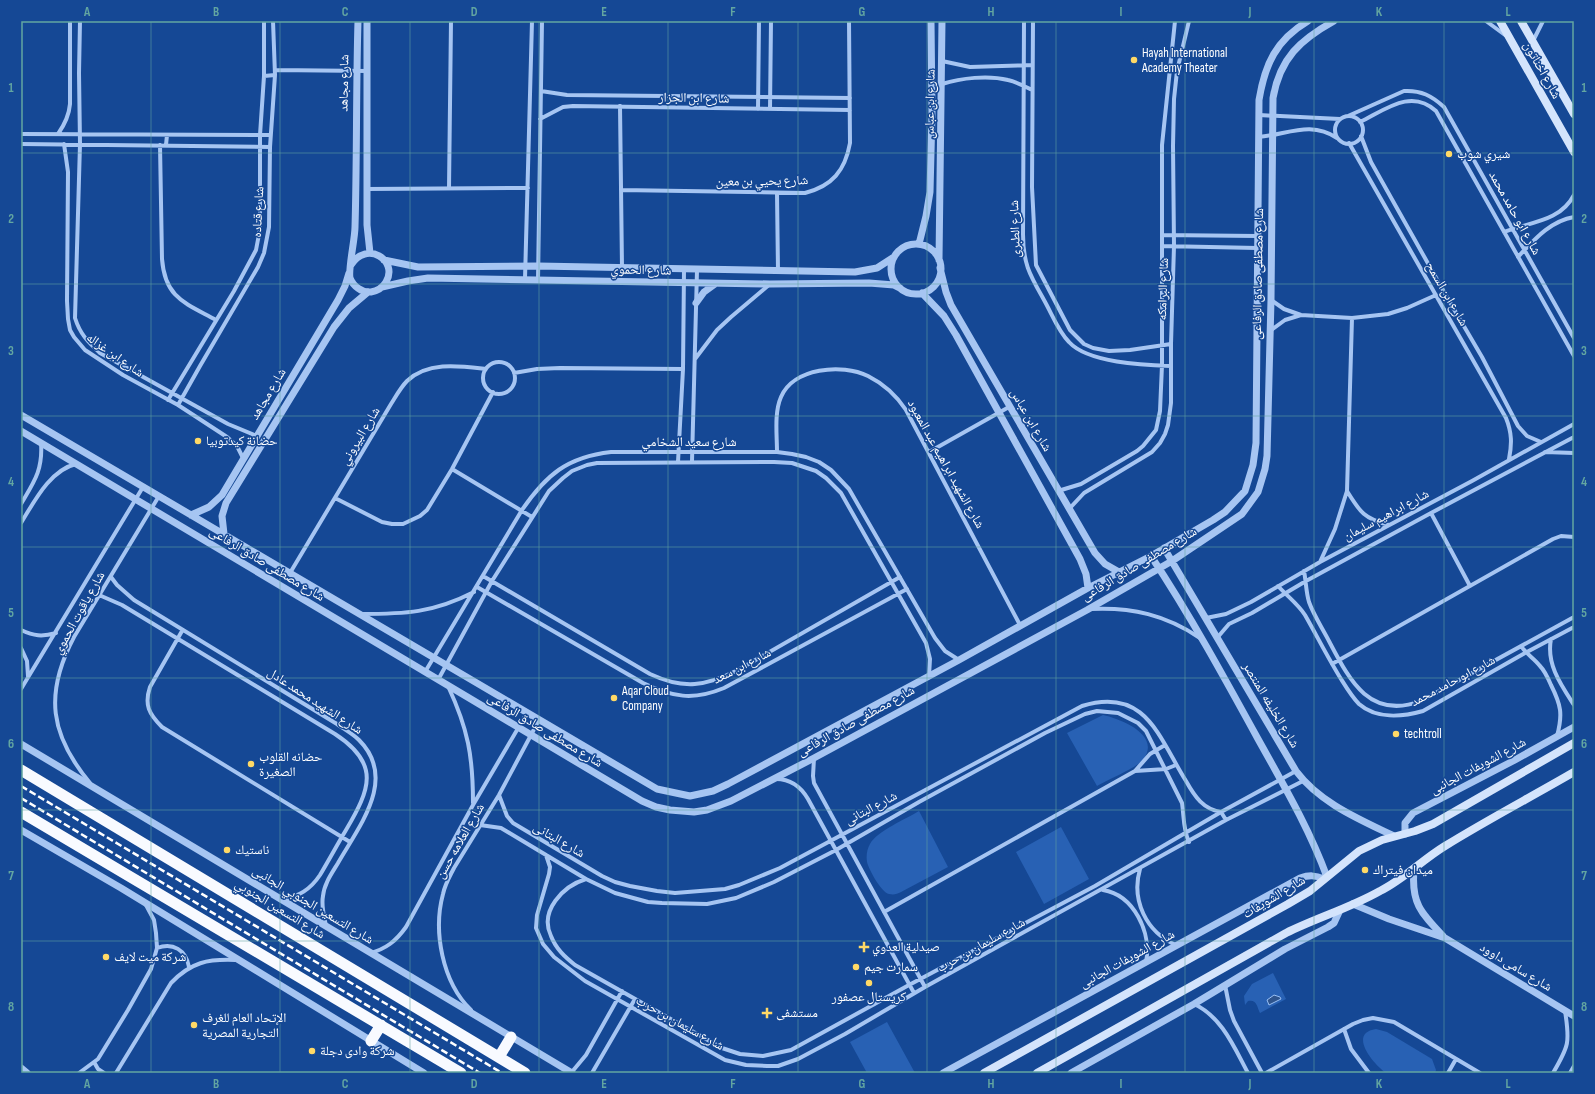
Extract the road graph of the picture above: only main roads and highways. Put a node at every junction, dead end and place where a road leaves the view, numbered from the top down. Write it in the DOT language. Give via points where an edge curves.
graph roads {
  1 [pos="1500,21"];
  2 [pos="1521,21"];
  3 [pos="1574,114"];
  4 [pos="1574,152"];
  5 [pos="1574,743"];
  6 [pos="1574,772"];
  7 [pos="24,773"];
  8 [pos="21,812"];
  9 [pos="381,1025"];
  10 [pos="511,1037"];
  11 [pos="371,1041"];
  12 [pos="499,1057"];
  13 [pos="461,1073"];
  14 [pos="525,1073"];
  15 [pos="984,1073"];
  16 [pos="1037,1073"];
  1 -- 4 [label="main road, شارع اخناتون"];
  2 -- 3 [label="main road, شارع اخناتون"];
  5 -- 15 [label="main road, شارع الشويفات" via="1433,824 1394,836 1359,851 1310,891"];
  6 -- 16 [label="main road" via="1444,846 1414,870 1381,891 1306,923"];
  7 -- 12 [label="highway, شارع التسعين الجنوبي"];
  8 -- 9 [label="highway"];
  9 -- 11 [label="highway"];
  9 -- 13 [label="highway"];
  10 -- 12 [label="highway"];
  12 -- 14 [label="highway, شارع التسعين الجنوبي"];
}
